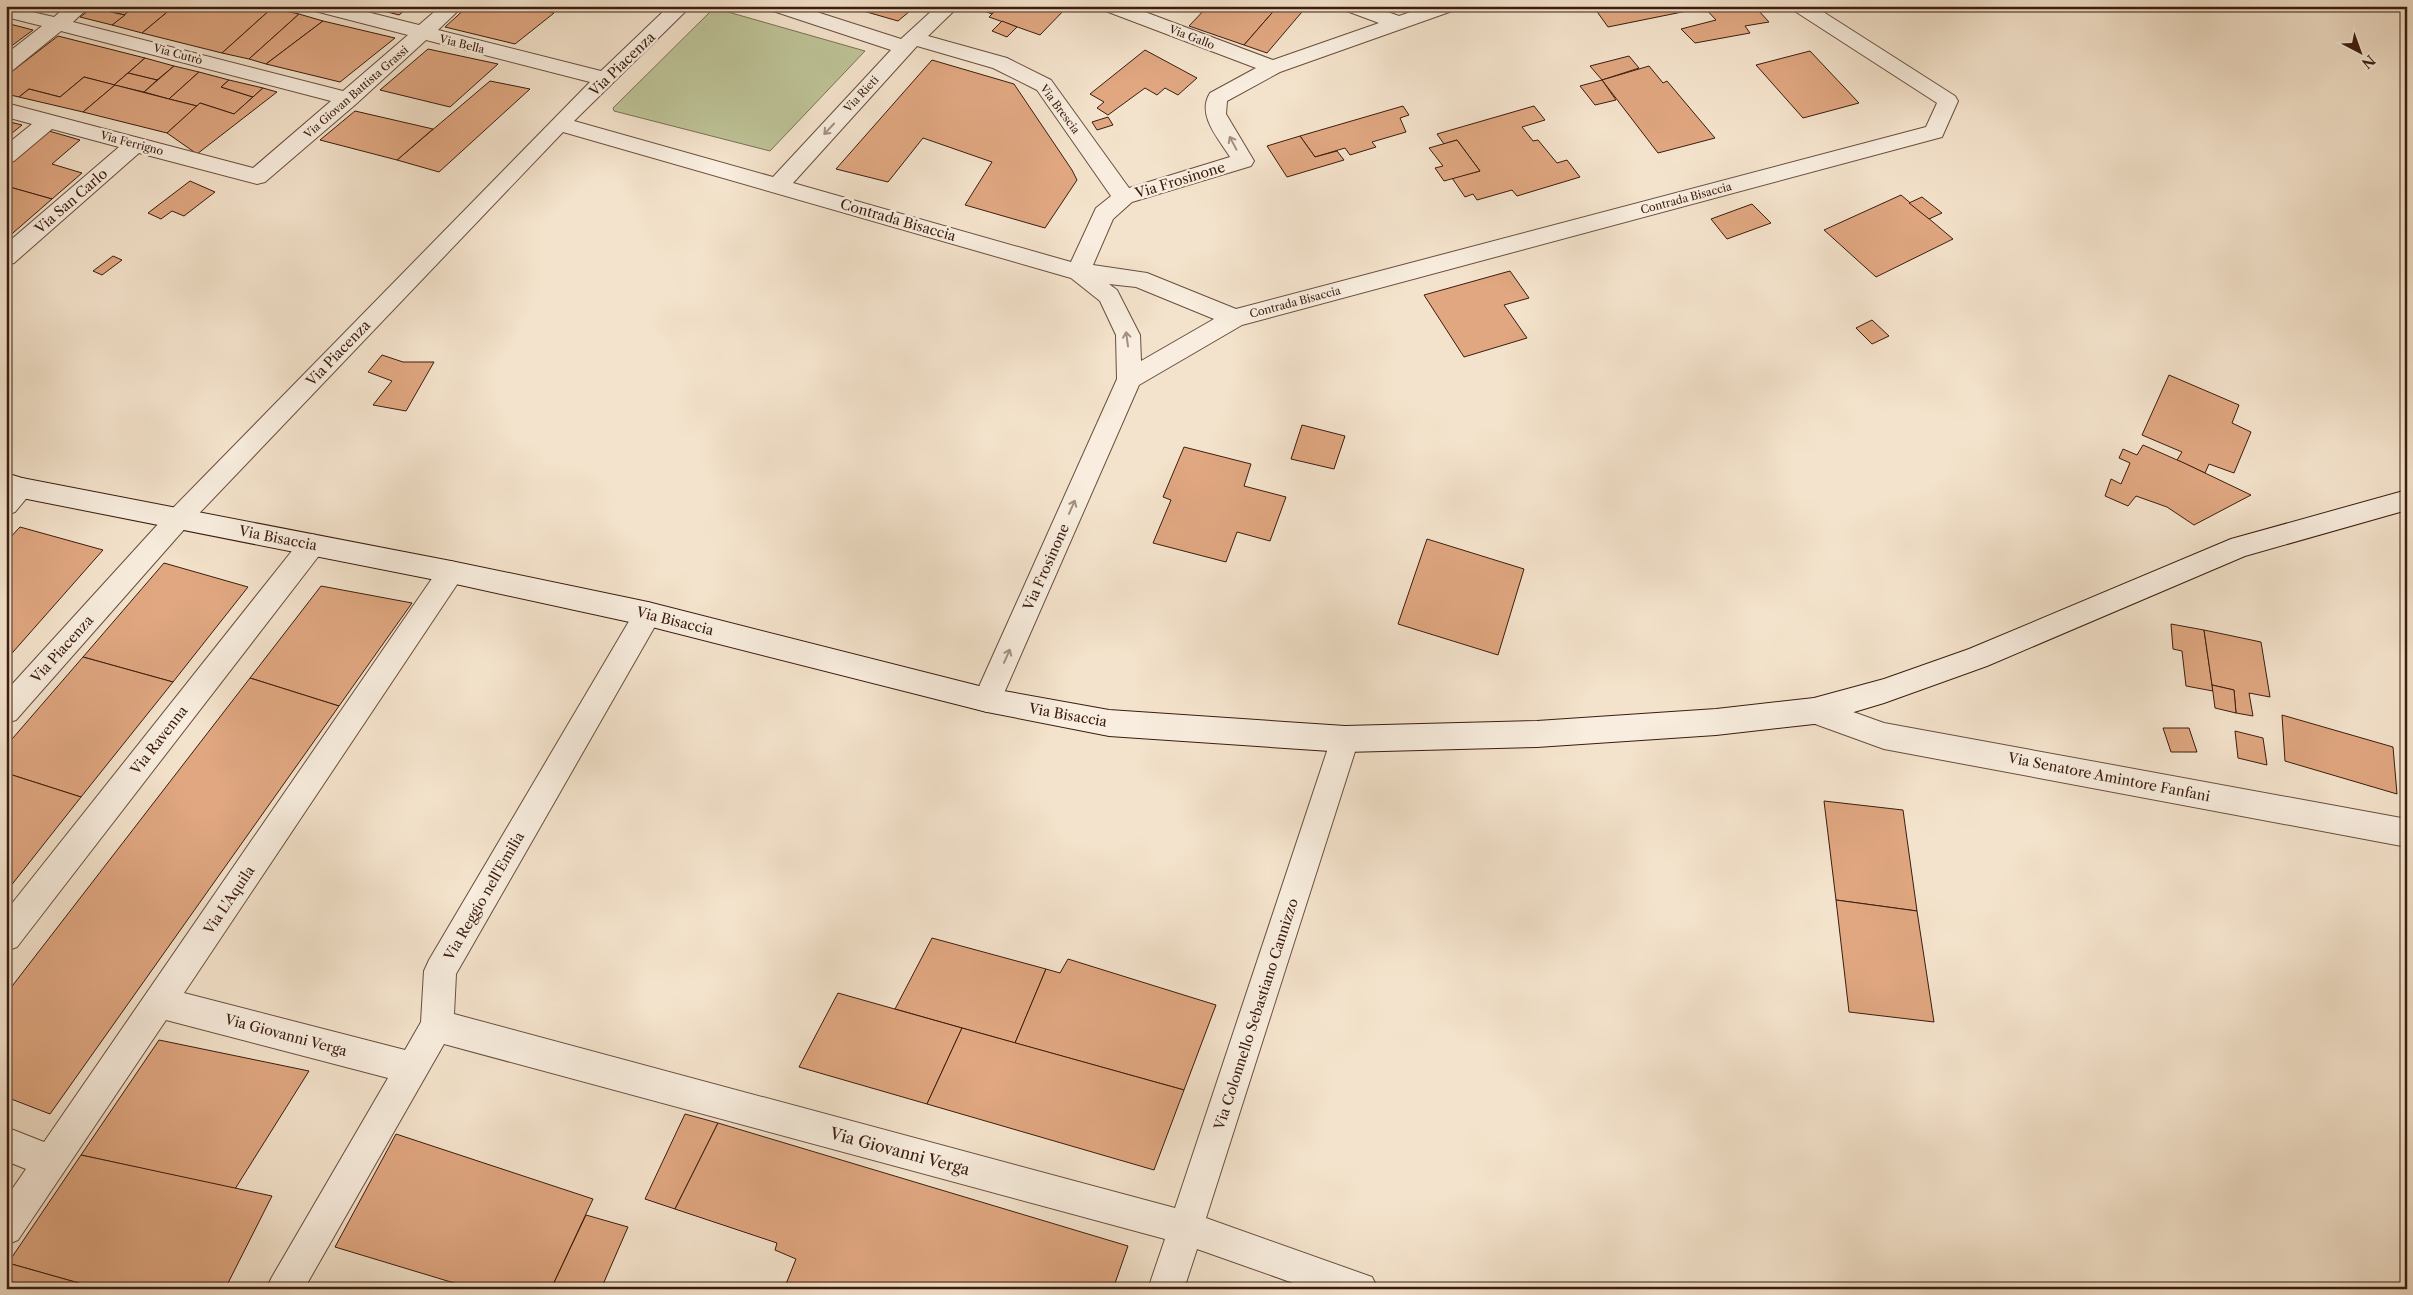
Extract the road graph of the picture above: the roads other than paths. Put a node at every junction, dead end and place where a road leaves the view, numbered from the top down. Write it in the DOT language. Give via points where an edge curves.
graph roads {
  1 [pos="80,6"];
  2 [pos="318,6"];
  3 [pos="453,6"];
  4 [pos="681,6"];
  5 [pos="777,6"];
  6 [pos="949,6"];
  7 [pos="1110,6"];
  8 [pos="1351,6"];
  9 [pos="1448,6"];
  10 [pos="1800,6"];
  11 [pos="6,11"];
  12 [pos="58,23"];
  13 [pos="1398,23"];
  14 [pos="423,34"];
  15 [pos="909,43"];
  16 [pos="6,65"];
  17 [pos="1273,67"];
  18 [pos="606,79"];
  19 [pos="349,99"];
  20 [pos="6,110"];
  21 [pos="49,122"];
  22 [pos="559,124"];
  23 [pos="136,144"];
  24 [pos="6,156"];
  25 [pos="257,177"];
  26 [pos="778,185"];
  27 [pos="1124,197"];
  28 [pos="6,257"];
  29 [pos="1079,272"];
  30 [pos="1235,318"];
  31 [pos="1129,379"];
  32 [pos="11,492"];
  33 [pos="2407,500"];
  34 [pos="179,518"];
  35 [pos="312,544"];
  36 [pos="451,572"];
  37 [pos="648,614"];
  38 [pos="987,700"];
  39 [pos="6,711"];
  40 [pos="1814,711"];
  41 [pos="1345,739"];
  42 [pos="2407,833"];
  43 [pos="6,936"];
  44 [pos="160,1002"];
  45 [pos="437,1026"];
  46 [pos="412,1068"];
  47 [pos="6,1144"];
  48 [pos="52,1162"];
  49 [pos="6,1228"];
  50 [pos="1187,1228"];
  51 [pos="284,1289"];
  52 [pos="1166,1289"];
  53 [pos="1360,1289"];
  1 -- 12 [label="street"];
  2 -- 14 [label="street, Via Bella"];
  3 -- 14 [label="street, Via Giovan Battista Grassi"];
  4 -- 18 [label="street, Via Piacenza"];
  5 -- 15 [label="street"];
  6 -- 15 [label="street, Via Rieti"];
  7 -- 17 [label="street, Via Gallo" via="1165,18"];
  8 -- 13 [label="street"];
  9 -- 13 [label="street, Via Frosinone"];
  10 -- 30 [label="street, Contrada Bisaccia" via="1948,101 1934,132"];
  11 -- 12 [label="street, Via Cutrò"];
  12 -- 16 [label="street"];
  12 -- 19 [label="street, Via Cutrò"];
  13 -- 17 [label="street, Via Frosinone"];
  14 -- 18 [label="street, Via Bella"];
  14 -- 19 [label="street, Via Giovan Battista Grassi"];
  15 -- 26 [label="street, Via Rieti, one-way"];
  15 -- 27 [label="street, Via Brescia" via="1000,63 1044,85"];
  27 -- 17 [label="street, Via Frosinone, one-way" via="1242,161 1215,114 1217,98"];
  18 -- 22 [label="street, Via Piacenza"];
  19 -- 25 [label="street, Via Giovan Battista Grassi"];
  20 -- 21 [label="street, Via Ferrigno"];
  21 -- 23 [label="street, Via Ferrigno"];
  21 -- 24 [label="street"];
  22 -- 26 [label="street, Contrada Bisaccia"];
  22 -- 34 [label="street, Via Piacenza"];
  23 -- 25 [label="street, Via Ferrigno"];
  23 -- 28 [label="street, Via San Carlo"];
  26 -- 29 [label="street, Contrada Bisaccia"];
  27 -- 29 [label="street, Via Frosinone" via="1104,214"];
  29 -- 30 [label="street, Contrada Bisaccia" via="1139,279"];
  31 -- 29 [label="street, Via Frosinone, one-way" via="1128,335 1109,296"];
  30 -- 31 [label="street, Contrada Bisaccia"];
  38 -- 31 [label="street, Via Frosinone, one-way"];
  32 -- 34 [label="street, Via Bisaccia"];
  33 -- 40 [label="street, Via Bisaccia" via="2240,547 1977,658 1884,691"];
  34 -- 35 [label="street, Via Bisaccia"];
  34 -- 39 [label="street, Via Piacenza"];
  35 -- 36 [label="street, Via Bisaccia"];
  35 -- 43 [label="street, Via Ravenna"];
  36 -- 37 [label="street, Via Bisaccia"];
  36 -- 44 [label="street, Via L'Aquila"];
  37 -- 38 [label="street, Via Bisaccia"];
  37 -- 45 [label="street, Via Reggio nell'Emilia" via="440,971"];
  38 -- 41 [label="street, Via Bisaccia" via="1109,722"];
  40 -- 41 [label="street, Via Bisaccia" via="1716,722 1537,734"];
  40 -- 42 [label="street, Via Senatore Amintore Fanfani" via="1884,736"];
  41 -- 50 [label="street, Via Colonnello Sebastiano Cannizzo"];
  44 -- 46 [label="street, Via Giovanni Verga"];
  44 -- 48 [label="street, Via L'Aquila"];
  45 -- 46 [label="street, Via Reggio nell'Emilia"];
  45 -- 50 [label="street, Via Giovanni Verga"];
  46 -- 51 [label="street, Via Reggio nell'Emilia"];
  47 -- 48 [label="street"];
  48 -- 49 [label="street, Via L'Aquila"];
  50 -- 52 [label="street, Via Colonnello Sebastiano Cannizzo"];
  50 -- 53 [label="street, Via Giovanni Verga"];
}
